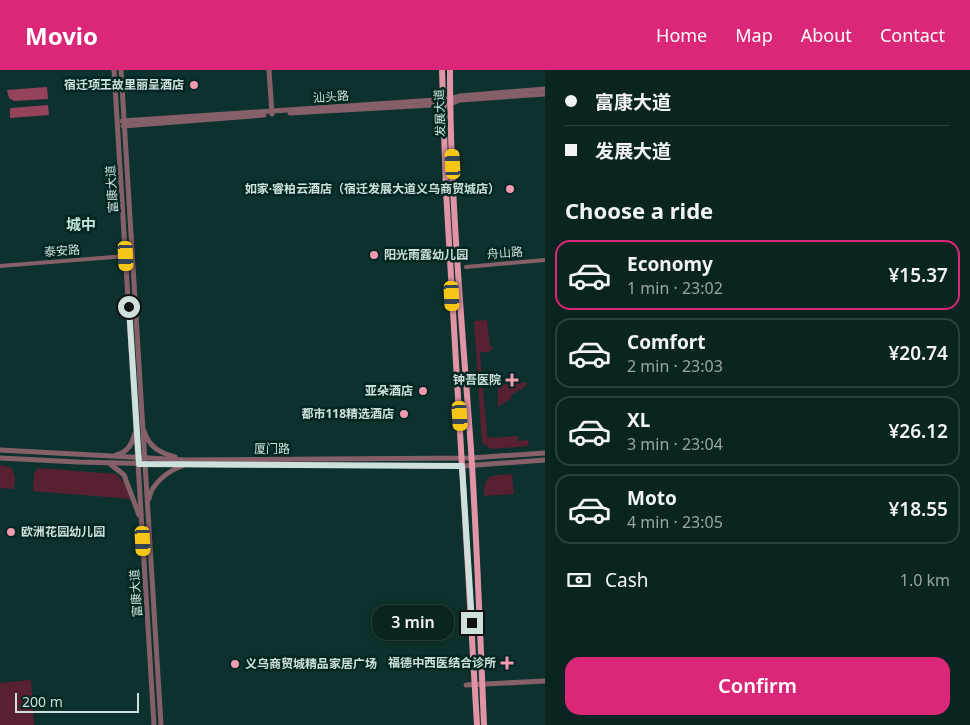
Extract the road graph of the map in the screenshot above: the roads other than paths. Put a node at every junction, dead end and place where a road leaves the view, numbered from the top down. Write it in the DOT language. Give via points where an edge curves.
graph roads {
  1 [pos="114,70"];
  2 [pos="120,70"];
  3 [pos="270,70"];
  4 [pos="442,70"];
  5 [pos="450,70"];
  6 [pos="545,89"];
  7 [pos="545,94"];
  8 [pos="450,101"];
  9 [pos="442,102"];
  10 [pos="272,113"];
  11 [pos="124,123"];
  12 [pos="117,124"];
  13 [pos="126,256"];
  14 [pos="545,260"];
  15 [pos="0,266"];
  16 [pos="466,266"];
  17 [pos="139,423"];
  18 [pos="0,450"];
  19 [pos="545,453"];
  20 [pos="111,456"];
  21 [pos="0,458"];
  22 [pos="462,458"];
  23 [pos="545,460"];
  24 [pos="141,461"];
  25 [pos="186,462"];
  26 [pos="472,462"];
  27 [pos="108,463"];
  28 [pos="462,466"];
  29 [pos="145,528"];
  30 [pos="545,681"];
  31 [pos="466,685"];
  32 [pos="475,685"];
  33 [pos="482,685"];
  34 [pos="154,725"];
  35 [pos="160,725"];
  36 [pos="477,725"];
  37 [pos="484,725"];
  1 -- 12 [label="street, 富康大道"];
  2 -- 11 [label="street, 富康大道"];
  3 -- 10 [label="street"];
  4 -- 9 [label="main road, 发展大道"];
  5 -- 8 [label="main road, 发展大道"];
  6 -- 8 [label="street, 汕头路" via="460,96"];
  7 -- 8 [label="street, 汕头路"];
  8 -- 9 [label="street, 汕头路"];
  8 -- 26 [label="main road, 发展大道"];
  9 -- 10 [label="street, 汕头路"];
  9 -- 22 [label="main road, 发展大道"];
  10 -- 11 [label="street, 汕头路"];
  11 -- 12 [label="street, 汕头路"];
  11 -- 17 [label="street, 富康大道"];
  12 -- 13 [label="street, 富康大道"];
  13 -- 15 [label="street, 泰安路"];
  13 -- 17 [label="street, 富康大道"];
  14 -- 16 [label="street, 舟山路"];
  17 -- 20 [label="street" via="131,446 121,454"];
  17 -- 24 [label="street, 富康大道"];
  17 -- 25 [label="street" via="154,448"];
  18 -- 20 [label="street, 厦门路"];
  19 -- 26 [label="street, 厦门路"];
  20 -- 24 [label="street, 厦门路"];
  21 -- 27 [label="street, 厦门路"];
  22 -- 25 [label="street, 厦门路"];
  22 -- 26 [label="street, 厦门路"];
  22 -- 28 [label="main road, 发展大道"];
  23 -- 26 [label="street, 厦门路"];
  24 -- 25 [label="street, 厦门路"];
  24 -- 27 [label="street, 厦门路"];
  24 -- 29 [label="street, 富康大道"];
  25 -- 28 [label="street, 厦门路"];
  25 -- 29 [label="street" via="164,476 150,493"];
  26 -- 28 [label="street, 厦门路"];
  26 -- 33 [label="main road, 发展大道"];
  27 -- 29 [label="street" via="121,472 128,483"];
  28 -- 32 [label="main road, 发展大道"];
  29 -- 34 [label="street, 富康大道"];
  29 -- 35 [label="street, 富康大道"];
  30 -- 33 [label="street"];
  31 -- 32 [label="street"];
  32 -- 33 [label="street"];
  32 -- 36 [label="main road, 发展大道"];
  33 -- 37 [label="main road, 发展大道"];
}
